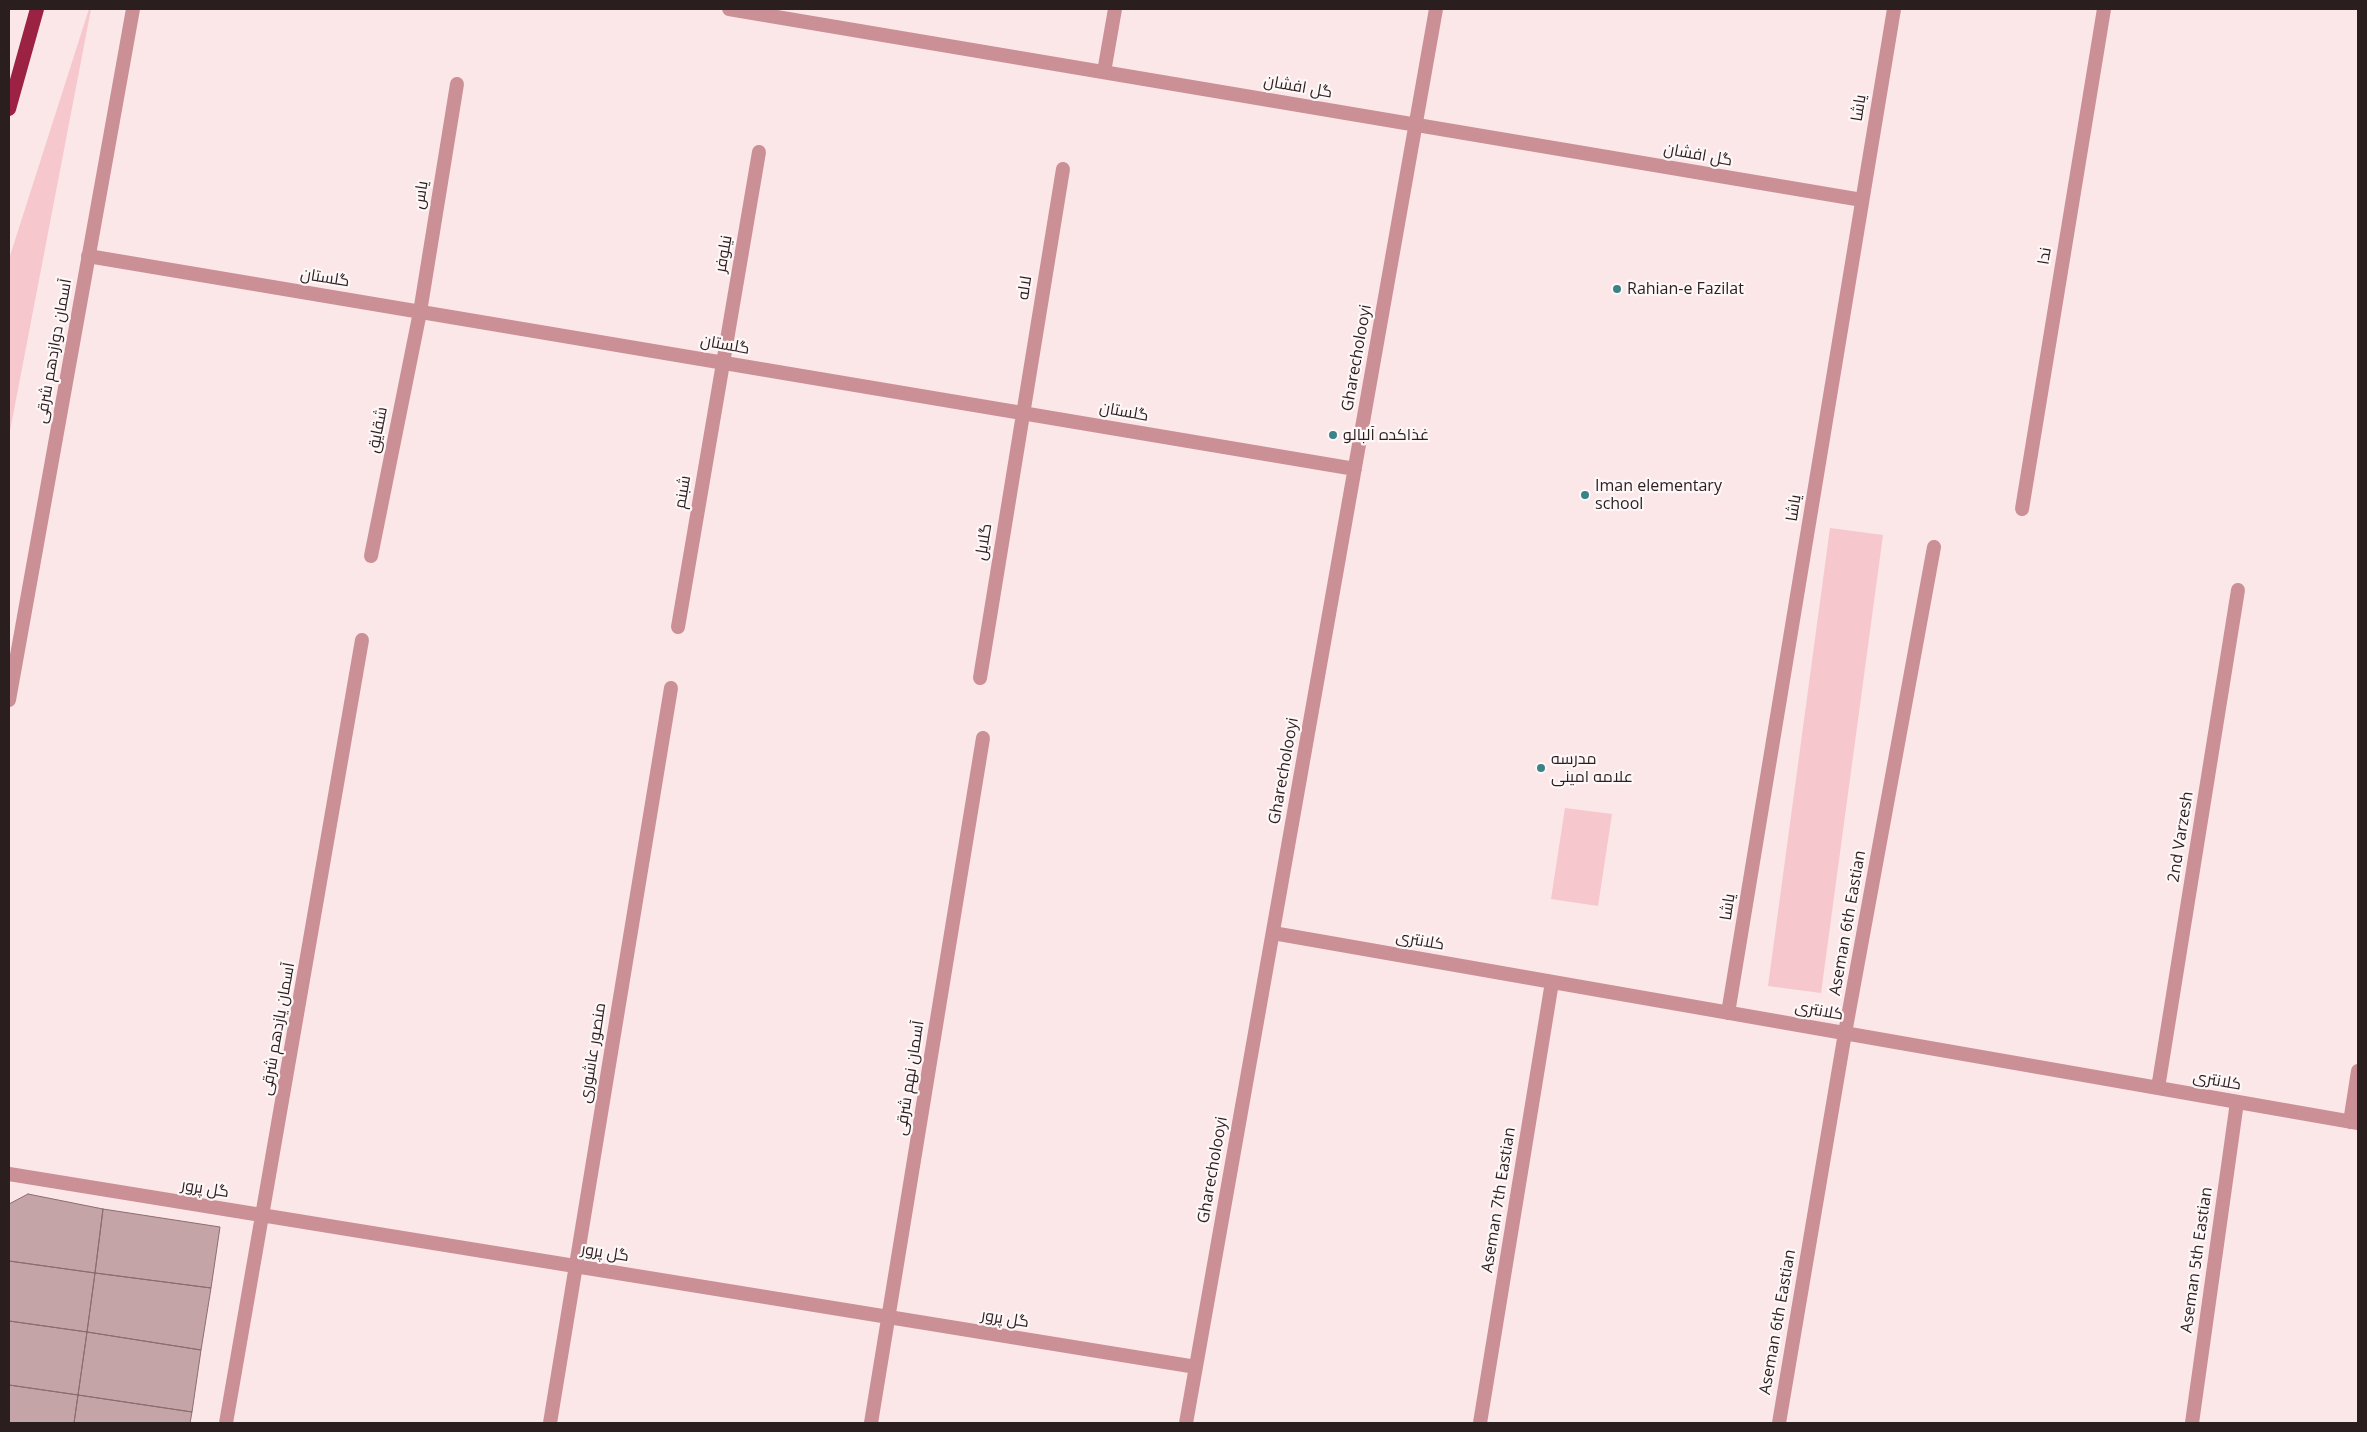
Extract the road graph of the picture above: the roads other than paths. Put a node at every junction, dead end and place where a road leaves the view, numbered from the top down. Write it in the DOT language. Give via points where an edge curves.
graph roads {
  1 [pos="37,9"];
  2 [pos="133,9"];
  3 [pos="729,9"];
  4 [pos="1115,9"];
  5 [pos="1436,9"];
  6 [pos="1894,9"];
  7 [pos="2104,9"];
  8 [pos="788,14"];
  9 [pos="1104,72"];
  10 [pos="457,84"];
  11 [pos="9,109"];
  12 [pos="1416,125"];
  13 [pos="759,152"];
  14 [pos="1063,169"];
  15 [pos="1862,200"];
  16 [pos="88,256"];
  17 [pos="420,312"];
  18 [pos="723,362"];
  19 [pos="1023,413"];
  20 [pos="1355,469"];
  21 [pos="2022,509"];
  22 [pos="1934,547"];
  23 [pos="371,556"];
  24 [pos="2238,590"];
  25 [pos="678,627"];
  26 [pos="362,640"];
  27 [pos="980,678"];
  28 [pos="671,688"];
  29 [pos="9,700"];
  30 [pos="983,738"];
  31 [pos="1273,933"];
  32 [pos="1552,982"];
  33 [pos="1728,1013"];
  34 [pos="1845,1033"];
  35 [pos="2358,1071"];
  36 [pos="2158,1088"];
  37 [pos="2237,1102"];
  38 [pos="2354,1123"];
  39 [pos="9,1174"];
  40 [pos="263,1216"];
  41 [pos="575,1266"];
  42 [pos="888,1318"];
  43 [pos="1196,1367"];
  44 [pos="226,1423"];
  45 [pos="550,1423"];
  46 [pos="871,1423"];
  47 [pos="1186,1423"];
  48 [pos="1480,1423"];
  49 [pos="1779,1423"];
  50 [pos="2192,1423"];
  1 -- 11 [label="highway"];
  2 -- 16 [label="street, آسمان دوازدهم شرقی"];
  3 -- 8 [label="street, گل افشان"];
  4 -- 9 [label="street"];
  5 -- 12 [label="street, Gharecholooyi"];
  6 -- 15 [label="street, یاشا"];
  7 -- 21 [label="street, ندا"];
  8 -- 9 [label="street, گل افشان"];
  9 -- 12 [label="street, گل افشان"];
  10 -- 17 [label="street, یاس"];
  12 -- 15 [label="street, گل افشان"];
  12 -- 20 [label="street, Gharecholooyi"];
  13 -- 18 [label="street, نیلوفر"];
  14 -- 19 [label="street, لاله"];
  15 -- 33 [label="street, یاشا"];
  16 -- 17 [label="street, گلستان"];
  16 -- 29 [label="street, آسمان دوازدهم شرقی"];
  17 -- 18 [label="street, گلستان"];
  17 -- 23 [label="street, شقایق"];
  18 -- 19 [label="street, گلستان"];
  18 -- 25 [label="street, شبنم"];
  19 -- 20 [label="street, گلستان"];
  19 -- 27 [label="street, گلایل"];
  20 -- 31 [label="street, Gharecholooyi"];
  22 -- 34 [label="street, Aseman 6th Eastian"];
  24 -- 36 [label="street, 2nd Varzesh"];
  26 -- 40 [label="street, آسمان یازدهم شرقی"];
  28 -- 41 [label="street, منصور عاشوری"];
  30 -- 42 [label="street, آسمان نهم شرقی"];
  31 -- 32 [label="street, کلانتری"];
  31 -- 43 [label="street, Gharecholooyi"];
  32 -- 33 [label="street, کلانتری"];
  32 -- 48 [label="street, Aseman 7th Eastian"];
  33 -- 34 [label="street, کلانتری"];
  34 -- 36 [label="street, کلانتری"];
  34 -- 49 [label="street, Aseman 6th Eastian"];
  35 -- 38 [label="street"];
  36 -- 37 [label="street, کلانتری"];
  37 -- 38 [label="street, کلانتری"];
  37 -- 50 [label="street, Aseman 5th Eastian"];
  39 -- 40 [label="street, گل پرور"];
  40 -- 41 [label="street, گل پرور"];
  40 -- 44 [label="street, آسمان یازدهم شرقی"];
  41 -- 42 [label="street, گل پرور"];
  41 -- 45 [label="street, منصور عاشوری"];
  42 -- 43 [label="street, گل پرور"];
  42 -- 46 [label="street, آسمان نهم شرقی"];
  43 -- 47 [label="street, Gharecholooyi"];
}
